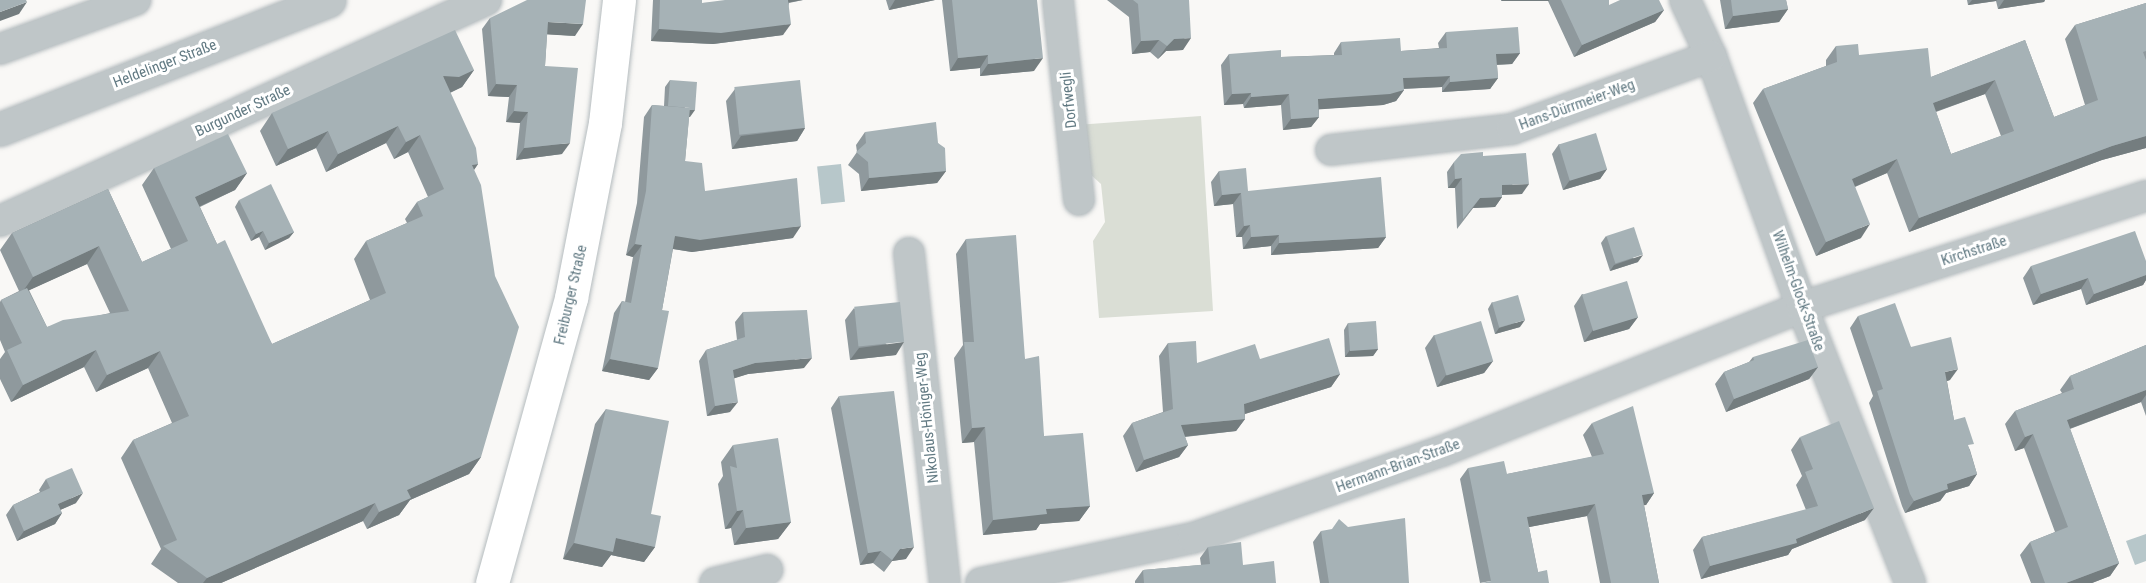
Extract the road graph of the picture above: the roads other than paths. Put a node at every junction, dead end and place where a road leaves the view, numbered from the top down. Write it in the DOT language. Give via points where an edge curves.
graph roads {
  1 [pos="135,0"];
  2 [pos="329,0"];
  3 [pos="486,0"];
  4 [pos="619,0"];
  5 [pos="1058,0"];
  6 [pos="1685,0"];
  7 [pos="58,12"];
  8 [pos="0,49"];
  9 [pos="1712,56"];
  10 [pos="0,129"];
  11 [pos="1331,150"];
  12 [pos="2146,196"];
  13 [pos="1079,200"];
  14 [pos="0,221"];
  15 [pos="909,253"];
  16 [pos="1802,307"];
  17 [pos="767,570"];
  18 [pos="492,583"];
  19 [pos="715,583"];
  20 [pos="945,583"];
  21 [pos="981,583"];
  22 [pos="1910,583"];
  1 -- 7 [label="street"];
  2 -- 10 [label="street, Heldelinger Straße"];
  3 -- 14 [label="street, Burgunder Straße"];
  4 -- 18 [label="main road, Freiburger Straße" via="605,123 572,298"];
  5 -- 13 [label="street, Dorfwegli"];
  6 -- 9 [label="street, Wilhelm-Glock-Straße"];
  7 -- 8 [label="street"];
  9 -- 11 [label="street, Hans-Dürrmeier-Weg" via="1512,129"];
  9 -- 16 [label="street, Wilhelm-Glock-Straße"];
  12 -- 16 [label="street, Kirchstraße"];
  15 -- 20 [label="street, Nikolaus-Höniger-Weg"];
  16 -- 21 [label="street, Hermann-Brian-Straße" via="1442,452 1193,538"];
  16 -- 22 [label="street, Wilhelm-Glock-Straße"];
  17 -- 19 [label="street"];
}
